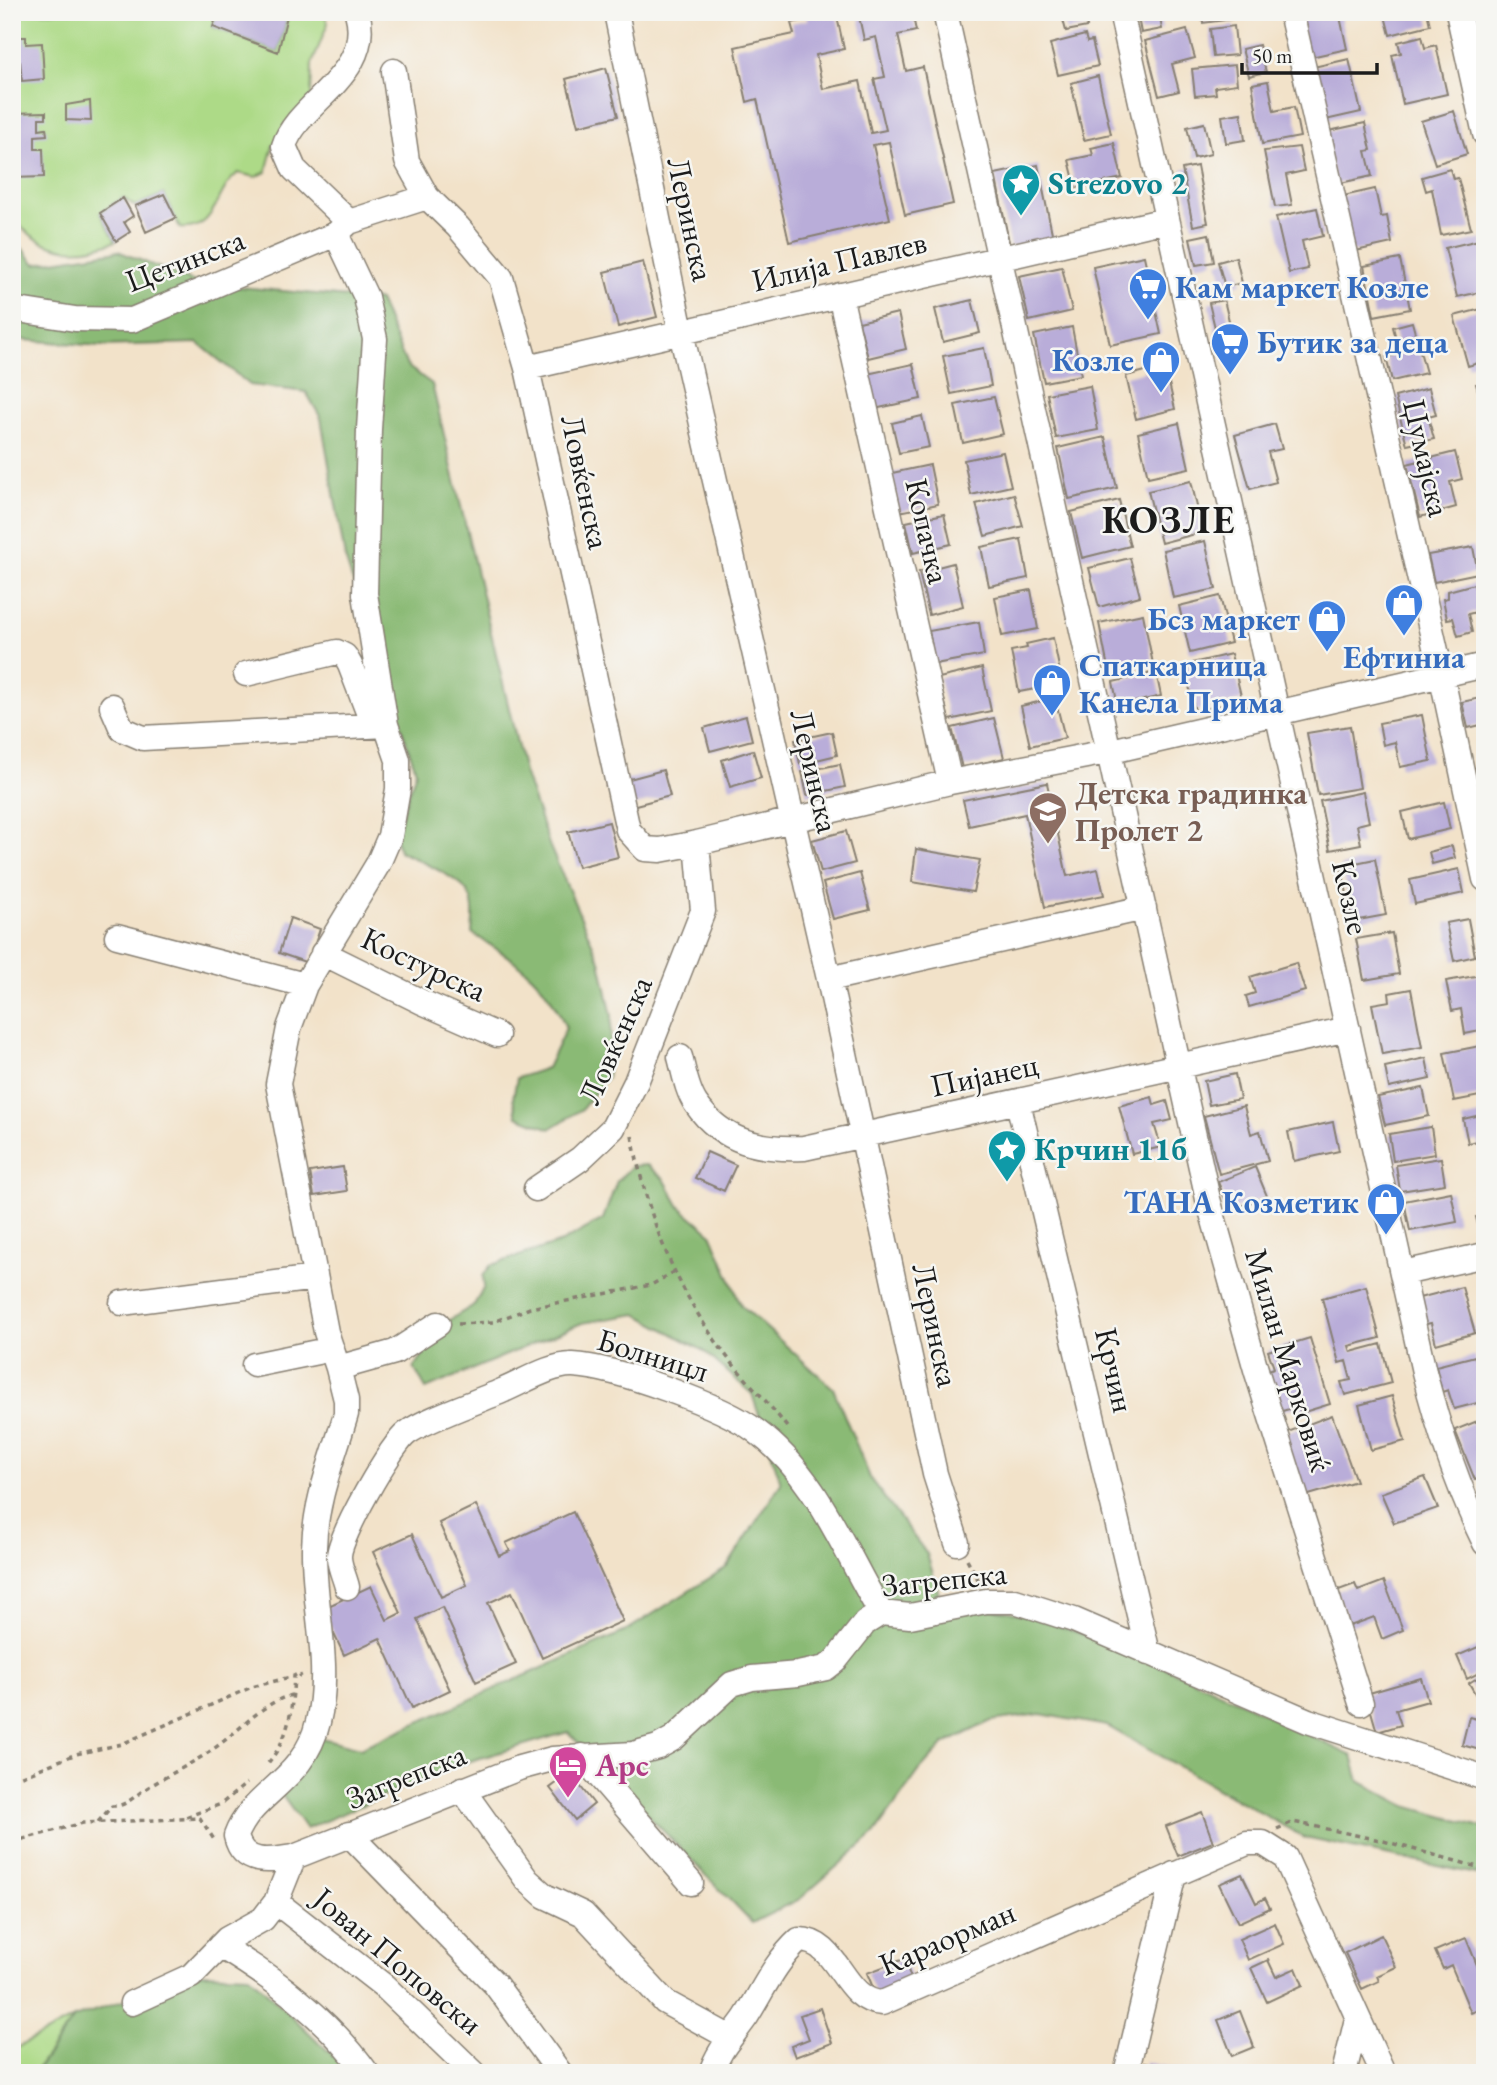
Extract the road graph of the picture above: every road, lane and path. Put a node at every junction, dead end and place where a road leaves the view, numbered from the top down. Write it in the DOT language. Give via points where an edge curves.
graph roads {
  1 [pos="357,12"];
  2 [pos="616,12"];
  3 [pos="945,12"];
  4 [pos="1121,12"];
  5 [pos="1291,12"];
  6 [pos="1458,12"];
  7 [pos="1477,59"];
  8 [pos="394,71"];
  9 [pos="1485,134"];
  10 [pos="419,186"];
  11 [pos="1166,220"];
  12 [pos="342,228"];
  13 [pos="1000,258"];
  14 [pos="840,295"];
  15 [pos="12,309"];
  16 [pos="681,332"];
  17 [pos="527,368"];
  18 [pos="1485,665"];
  19 [pos="1441,673"];
  20 [pos="246,674"];
  21 [pos="112,706"];
  22 [pos="1276,712"];
  23 [pos="380,725"];
  24 [pos="1107,752"];
  25 [pos="950,782"];
  26 [pos="793,821"];
  27 [pos="697,843"];
  28 [pos="1485,879"];
  29 [pos="1144,908"];
  30 [pos="117,936"];
  31 [pos="323,953"];
  32 [pos="829,979"];
  33 [pos="305,985"];
  34 [pos="1348,1029"];
  35 [pos="497,1035"];
  36 [pos="680,1057"];
  37 [pos="1178,1065"];
  38 [pos="1018,1102"];
  39 [pos="626,1103"];
  40 [pos="862,1135"];
  41 [pos="536,1189"];
  42 [pos="1485,1255"];
  43 [pos="674,1272"];
  44 [pos="1403,1273"];
  45 [pos="315,1278"];
  46 [pos="122,1303"];
  47 [pos="438,1324"];
  48 [pos="335,1358"];
  49 [pos="254,1365"];
  50 [pos="792,1433"];
  51 [pos="957,1543"];
  52 [pos="1485,1543"];
  53 [pos="347,1587"];
  54 [pos="986,1601"];
  55 [pos="881,1613"];
  56 [pos="1148,1653"];
  57 [pos="294,1676"];
  58 [pos="303,1684"];
  59 [pos="293,1695"];
  60 [pos="1361,1703"];
  61 [pos="582,1756"];
  62 [pos="262,1769"];
  63 [pos="254,1777"];
  64 [pos="1485,1778"];
  65 [pos="12,1780"];
  66 [pos="462,1789"];
  67 [pos="186,1817"];
  68 [pos="99,1822"];
  69 [pos="349,1834"];
  70 [pos="12,1842"];
  71 [pos="1247,1843"];
  72 [pos="238,1846"];
  73 [pos="294,1857"];
  74 [pos="1485,1869"];
  75 [pos="1174,1874"];
  76 [pos="691,1883"];
  77 [pos="276,1902"];
  78 [pos="220,1947"];
  79 [pos="132,2003"];
  80 [pos="1357,2019"];
  81 [pos="729,2037"];
  82 [pos="367,2073"];
  83 [pos="474,2073"];
  84 [pos="560,2073"];
  85 [pos="711,2073"];
  86 [pos="1126,2073"];
  87 [pos="1344,2073"];
  88 [pos="1382,2073"];
  1 -- 12 [label="street" via="358,41 339,82 293,130 284,146 294,169"];
  2 -- 16 [label="street, Леринска"];
  3 -- 13 [label="street, Милан Марковиќ"];
  4 -- 11 [label="street, Козле"];
  5 -- 19 [label="street, Џумајска"];
  6 -- 7 [label="street"];
  7 -- 9 [label="street"];
  8 -- 10 [label="street"];
  10 -- 12 [label="street"];
  10 -- 17 [label="street, Ловќенска" via="501,278"];
  11 -- 13 [label="street, Илија Павлев"];
  11 -- 22 [label="street, Козле"];
  12 -- 15 [label="street, Цетинска" via="132,320 75,319"];
  12 -- 23 [label="street" via="376,339 365,594"];
  13 -- 14 [label="street, Илија Павлев"];
  13 -- 24 [label="street, Милан Марковиќ"];
  14 -- 16 [label="street, Илија Павлев"];
  14 -- 25 [label="street, Копачка"];
  16 -- 17 [label="street, Илија Павлев"];
  16 -- 26 [label="street, Леринска"];
  17 -- 27 [label="street, Ловќенска" via="628,830 645,849"];
  18 -- 19 [label="street, Ловќенска"];
  19 -- 22 [label="street, Ловќенска"];
  19 -- 28 [label="street, Џумајска"];
  20 -- 23 [label="street" via="337,652 345,656"];
  21 -- 23 [label="street" via="122,729 143,738"];
  22 -- 24 [label="street, Ловќенска"];
  22 -- 34 [label="street, Козле"];
  23 -- 31 [label="street" via="398,760 390,836 378,864"];
  24 -- 25 [label="street, Ловќенска"];
  24 -- 29 [label="street, Милан Марковиќ"];
  25 -- 26 [label="street, Ловќенска"];
  26 -- 27 [label="street, Ловќенска"];
  26 -- 32 [label="street, Леринска"];
  27 -- 39 [label="street, Ловќенска" via="703,894 698,928"];
  29 -- 32 [label="street"];
  29 -- 37 [label="street, Милан Марковиќ"];
  30 -- 33 [label="street"];
  31 -- 33 [label="street"];
  31 -- 35 [label="street, Костурска"];
  32 -- 40 [label="street, Леринска"];
  33 -- 45 [label="street" via="289,1028 278,1084"];
  34 -- 37 [label="street, Пијанец"];
  34 -- 44 [label="street, Козле"];
  36 -- 40 [label="street, Пијанец" via="696,1104 725,1131 755,1147 804,1148"];
  37 -- 38 [label="street, Пијанец"];
  37 -- 60 [label="street, Милан Марковиќ" via="1232,1290"];
  38 -- 40 [label="street, Пијанец"];
  38 -- 56 [label="street, Крчин"];
  39 -- 41 [label="street, Ловќенска" via="613,1128"];
  39 -- 43 [label="path" via="644,1196"];
  40 -- 51 [label="street, Леринска" via="935,1474"];
  42 -- 44 [label="street"];
  43 -- 47 [label="path" via="652,1285 530,1308 493,1322"];
  43 -- 50 [label="path" via="717,1345"];
  44 -- 52 [label="street, Козле" via="1438,1428"];
  45 -- 46 [label="street"];
  45 -- 48 [label="street"];
  47 -- 48 [label="street" via="395,1352"];
  48 -- 49 [label="street"];
  48 -- 72 [label="street" via="346,1414 316,1509 314,1549 324,1650 318,1723 301,1763 239,1827"];
  51 -- 54 [label="path"];
  53 -- 55 [label="street, Болницл" via="338,1556 346,1531 388,1454 408,1433 572,1364 676,1393 756,1431 814,1492"];
  54 -- 55 [label="street, Загрепска" via="910,1616"];
  54 -- 56 [label="street, Загрепска" via="1015,1601 1050,1611"];
  55 -- 61 [label="street, Загрепска" via="855,1634 835,1661 816,1672 732,1684 674,1738 658,1747 633,1754"];
  56 -- 64 [label="street, Загрепска" via="1308,1721"];
  57 -- 58 [label="path" via="299,1673"];
  57 -- 59 [label="path"];
  57 -- 65 [label="path" via="252,1688 122,1744 76,1754"];
  59 -- 62 [label="path" via="290,1725 280,1748"];
  59 -- 68 [label="path" via="251,1718 205,1755 112,1806"];
  61 -- 66 [label="street, Загрепска" via="552,1759"];
  61 -- 76 [label="street"];
  63 -- 67 [label="path" via="220,1804"];
  66 -- 69 [label="street, Загрепска"];
  66 -- 81 [label="street" via="527,1880 545,1896 583,1914 665,2002"];
  67 -- 68 [label="path"];
  67 -- 72 [label="path" via="200,1818 215,1841"];
  68 -- 70 [label="path"];
  69 -- 73 [label="street, Загрепска"];
  69 -- 84 [label="street" via="495,1984"];
  71 -- 74 [label="path" via="1293,1822"];
  71 -- 75 [label="street, Караорман"];
  71 -- 80 [label="street" via="1263,1843 1285,1857"];
  72 -- 73 [label="street, Загрепска" via="263,1862"];
  73 -- 77 [label="street"];
  75 -- 81 [label="street, Караорман" via="883,2003 861,1997 825,1951 808,1940 799,1940 782,1957"];
  75 -- 86 [label="street"];
  77 -- 78 [label="street" via="263,1919"];
  77 -- 83 [label="street, Јован Поповски" via="383,1986"];
  78 -- 79 [label="street" via="191,1976"];
  78 -- 82 [label="street" via="291,1992"];
  80 -- 87 [label="street"];
  80 -- 88 [label="street"];
  81 -- 85 [label="street, Караорман"];
}
